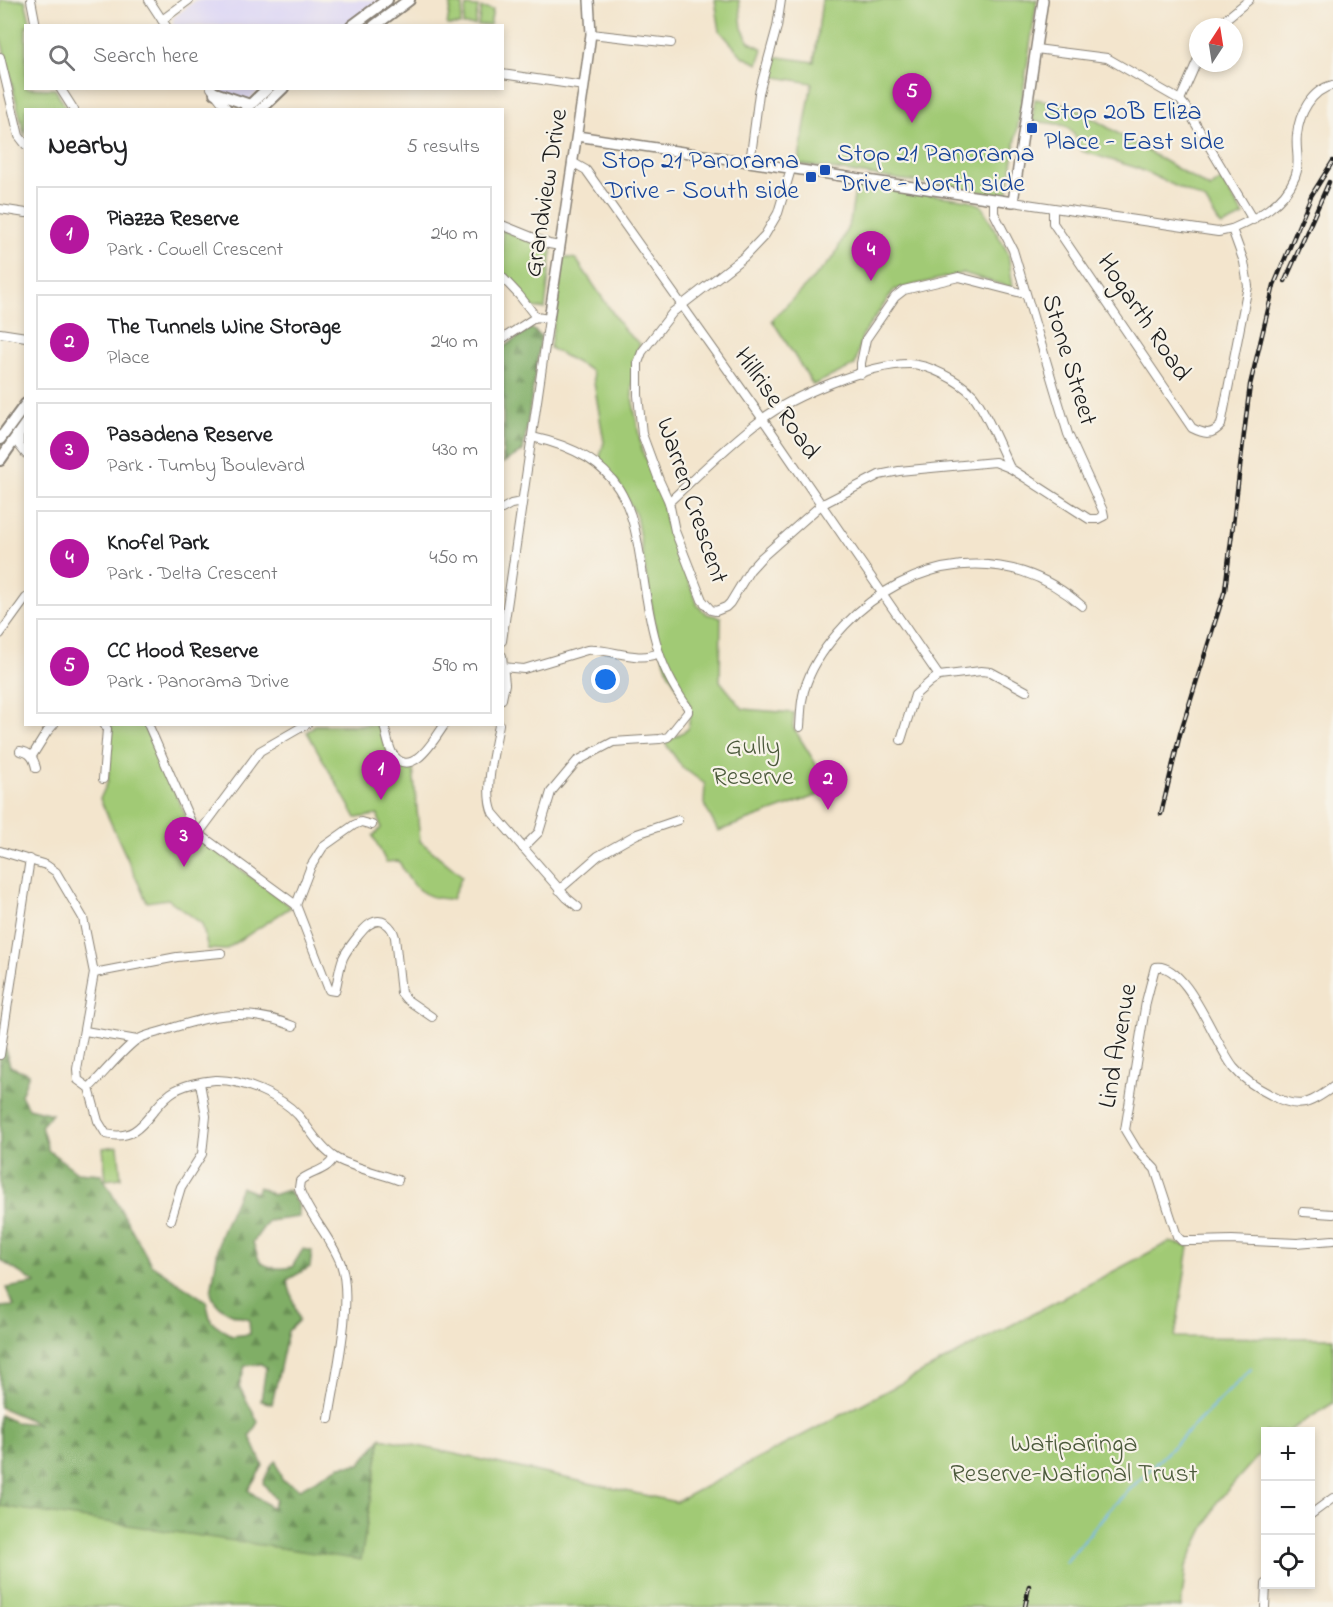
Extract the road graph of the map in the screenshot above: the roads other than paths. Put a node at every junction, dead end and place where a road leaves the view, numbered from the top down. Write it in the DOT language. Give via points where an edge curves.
graph roads {
  1 [pos="31,0"];
  2 [pos="149,0"];
  3 [pos="189,0"];
  4 [pos="387,0"];
  5 [pos="409,0"];
  6 [pos="589,0"];
  7 [pos="781,0"];
  8 [pos="1043,0"];
  9 [pos="1249,0"];
  10 [pos="1227,18"];
  11 [pos="164,23"];
  12 [pos="36,24"];
  13 [pos="355,24"];
  14 [pos="377,24"];
  15 [pos="591,34"];
  16 [pos="671,43"];
  17 [pos="1036,49"];
  18 [pos="0,57"];
  19 [pos="1192,72"];
  20 [pos="504,74"];
  21 [pos="1333,85"];
  22 [pos="584,86"];
  23 [pos="3,89"];
  24 [pos="61,90"];
  25 [pos="266,90"];
  26 [pos="280,90"];
  27 [pos="213,91"];
  28 [pos="1180,100"];
  29 [pos="225,107"];
  30 [pos="73,108"];
  31 [pos="252,108"];
  32 [pos="577,136"];
  33 [pos="24,142"];
  34 [pos="572,162"];
  35 [pos="750,163"];
  36 [pos="791,169"];
  37 [pos="994,199"];
  38 [pos="1013,202"];
  39 [pos="1053,208"];
  40 [pos="0,209"];
  41 [pos="24,213"];
  42 [pos="1252,220"];
  43 [pos="504,226"];
  44 [pos="1232,229"];
  45 [pos="560,246"];
  46 [pos="504,279"];
  47 [pos="1025,294"];
  48 [pos="681,305"];
  49 [pos="536,317"];
  50 [pos="549,319"];
  51 [pos="0,333"];
  52 [pos="24,337"];
  53 [pos="504,338"];
  54 [pos="861,374"];
  55 [pos="24,407"];
  56 [pos="762,418"];
  57 [pos="22,427"];
  58 [pos="532,436"];
  59 [pos="0,439"];
  60 [pos="24,451"];
  61 [pos="0,460"];
  62 [pos="1010,468"];
  63 [pos="522,502"];
  64 [pos="669,502"];
  65 [pos="822,505"];
  66 [pos="504,509"];
  67 [pos="882,593"];
  68 [pos="24,601"];
  69 [pos="1082,606"];
  70 [pos="504,626"];
  71 [pos="0,634"];
  72 [pos="659,653"];
  73 [pos="504,667"];
  74 [pos="939,676"];
  75 [pos="1026,691"];
  76 [pos="52,726"];
  77 [pos="105,726"];
  78 [pos="149,726"];
  79 [pos="304,726"];
  80 [pos="385,726"];
  81 [pos="444,726"];
  82 [pos="499,726"];
  83 [pos="800,727"];
  84 [pos="901,740"];
  85 [pos="20,751"];
  86 [pos="32,756"];
  87 [pos="36,768"];
  88 [pos="103,779"];
  89 [pos="678,820"];
  90 [pos="372,825"];
  91 [pos="199,833"];
  92 [pos="523,848"];
  93 [pos="0,851"];
  94 [pos="30,860"];
  95 [pos="559,890"];
  96 [pos="296,905"];
  97 [pos="578,907"];
  98 [pos="221,953"];
  99 [pos="94,973"];
  100 [pos="432,1017"];
  101 [pos="293,1026"];
  102 [pos="85,1031"];
  103 [pos="137,1040"];
  104 [pos="0,1055"];
  105 [pos="200,1083"];
  106 [pos="1333,1087"];
  107 [pos="89,1088"];
  108 [pos="334,1157"];
  109 [pos="399,1180"];
  110 [pos="1303,1212"];
  111 [pos="1333,1215"];
  112 [pos="171,1220"];
  113 [pos="1333,1240"];
  114 [pos="329,1419"];
  115 [pos="1333,1498"];
  116 [pos="1315,1512"];
  117 [pos="1266,1589"];
  118 [pos="1265,1607"];
  1 -- 12 [label="street"];
  2 -- 11 [label="street"];
  3 -- 11 [label="street"];
  4 -- 13 [label="main road"];
  5 -- 14 [label="main road"];
  6 -- 15 [label="street, Grandview Drive"];
  7 -- 35 [label="street" via="759,93"];
  8 -- 17 [label="street"];
  9 -- 10 [label="street"];
  15 -- 16 [label="street"];
  15 -- 22 [label="street, Grandview Drive"];
  17 -- 28 [label="street" via="1107,58"];
  17 -- 38 [label="street"];
  18 -- 23 [label="street"];
  19 -- 28 [label="street"];
  20 -- 22 [label="street"];
  21 -- 42 [label="street" via="1315,95 1305,108 1296,136 1295,178 1284,194"];
  22 -- 32 [label="street, Grandview Drive"];
  23 -- 33 [label="street"];
  24 -- 30 [label="street"];
  25 -- 31 [label="main road"];
  26 -- 31 [label="main road"];
  27 -- 29 [label="street"];
  27 -- 31 [label="main road"];
  28 -- 42 [label="street"];
  32 -- 34 [label="street, Grandview Drive"];
  32 -- 35 [label="street"];
  34 -- 45 [label="street, Grandview Drive"];
  34 -- 48 [label="street, Hillrise Road" via="586,170"];
  35 -- 36 [label="street"];
  36 -- 37 [label="street"];
  36 -- 48 [label="street, Warren Crescent" via="778,213 765,235 739,261"];
  37 -- 38 [label="street"];
  37 -- 47 [label="street, Stone Street" via="994,213 1013,250"];
  38 -- 39 [label="street"];
  39 -- 44 [label="street" via="1218,232"];
  39 -- 44 [label="street, Hogarth Road" via="1053,223 1192,428 1204,434 1215,432 1221,425 1248,286"];
  40 -- 41 [label="street"];
  42 -- 44 [label="street"];
  43 -- 45 [label="street"];
  45 -- 50 [label="street, Grandview Drive"];
  46 -- 49 [label="street"];
  47 -- 54 [label="street" via="959,278 904,290 866,339"];
  47 -- 62 [label="street, Stone Street" via="1068,434 1104,516 1089,519"];
  48 -- 56 [label="street, Hillrise Road"];
  48 -- 64 [label="street, Warren Crescent" via="638,363 642,434"];
  49 -- 50 [label="street"];
  49 -- 53 [label="street"];
  50 -- 58 [label="street, Grandview Drive"];
  51 -- 52 [label="street"];
  54 -- 56 [label="street" via="841,379"];
  54 -- 62 [label="street" via="910,364 933,369 951,379 973,396"];
  55 -- 59 [label="main road"];
  56 -- 64 [label="street"];
  56 -- 65 [label="street, Hillrise Road"];
  57 -- 60 [label="street" via="19,445"];
  57 -- 61 [label="main road"];
  58 -- 63 [label="street, Grandview Drive"];
  58 -- 72 [label="street" via="590,458 620,488 637,539"];
  62 -- 65 [label="street" via="995,462 899,471 879,475"];
  63 -- 66 [label="street"];
  63 -- 70 [label="street, Grandview Drive"];
  64 -- 65 [label="street, Warren Crescent" via="675,531 702,600 716,611 730,603 750,570"];
  65 -- 67 [label="street, Hillrise Road"];
  67 -- 69 [label="street" via="909,578 937,570 991,564 1039,576"];
  67 -- 74 [label="street, Hillrise Road"];
  67 -- 83 [label="street" via="856,613 822,651 806,684"];
  68 -- 71 [label="street"];
  72 -- 73 [label="street" via="644,657 595,649 524,669"];
  72 -- 92 [label="street" via="667,675 688,708 687,716 668,737 614,742 577,761 551,792 539,832"];
  74 -- 75 [label="street" via="991,672"];
  74 -- 84 [label="street" via="915,695"];
  76 -- 86 [label="street"];
  77 -- 88 [label="street"];
  78 -- 91 [label="street"];
  79 -- 91 [label="street" via="260,751"];
  80 -- 81 [label="street" via="392,752 407,762 424,754"];
  82 -- 92 [label="street" via="489,803 492,813"];
  85 -- 86 [label="street"];
  86 -- 87 [label="street"];
  89 -- 95 [label="street" via="637,834 598,856"];
  90 -- 96 [label="street" via="354,825 323,847 310,866"];
  91 -- 96 [label="street"];
  92 -- 95 [label="street"];
  93 -- 94 [label="street"];
  94 -- 99 [label="street" via="56,872 83,918"];
  94 -- 104 [label="street"];
  95 -- 97 [label="street"];
  96 -- 100 [label="street" via="329,990 335,991 343,959 370,924 380,921 393,928 401,993"];
  98 -- 99 [label="street"];
  99 -- 102 [label="street"];
  101 -- 103 [label="street" via="276,1019 230,1015 202,1018"];
  102 -- 103 [label="street"];
  102 -- 107 [label="street" via="77,1069 78,1080"];
  103 -- 107 [label="street"];
  105 -- 107 [label="street" via="171,1094 133,1133 118,1137 106,1134 98,1121"];
  105 -- 108 [label="street" via="235,1083 274,1096 297,1114"];
  105 -- 112 [label="street" via="206,1116 202,1154 181,1187"];
  106 -- 113 [label="street, Lind Avenue" via="1318,1098 1296,1105 1247,1080 1224,1054 1182,981 1164,967 1155,967 1126,1133 1155,1169 1177,1236 1194,1241"];
  108 -- 109 [label="street"];
  108 -- 114 [label="street" via="320,1171 304,1176 299,1188 335,1251 345,1281 346,1303"];
  110 -- 111 [label="street"];
  115 -- 116 [label="street"];
  117 -- 118 [label="street"];
}
